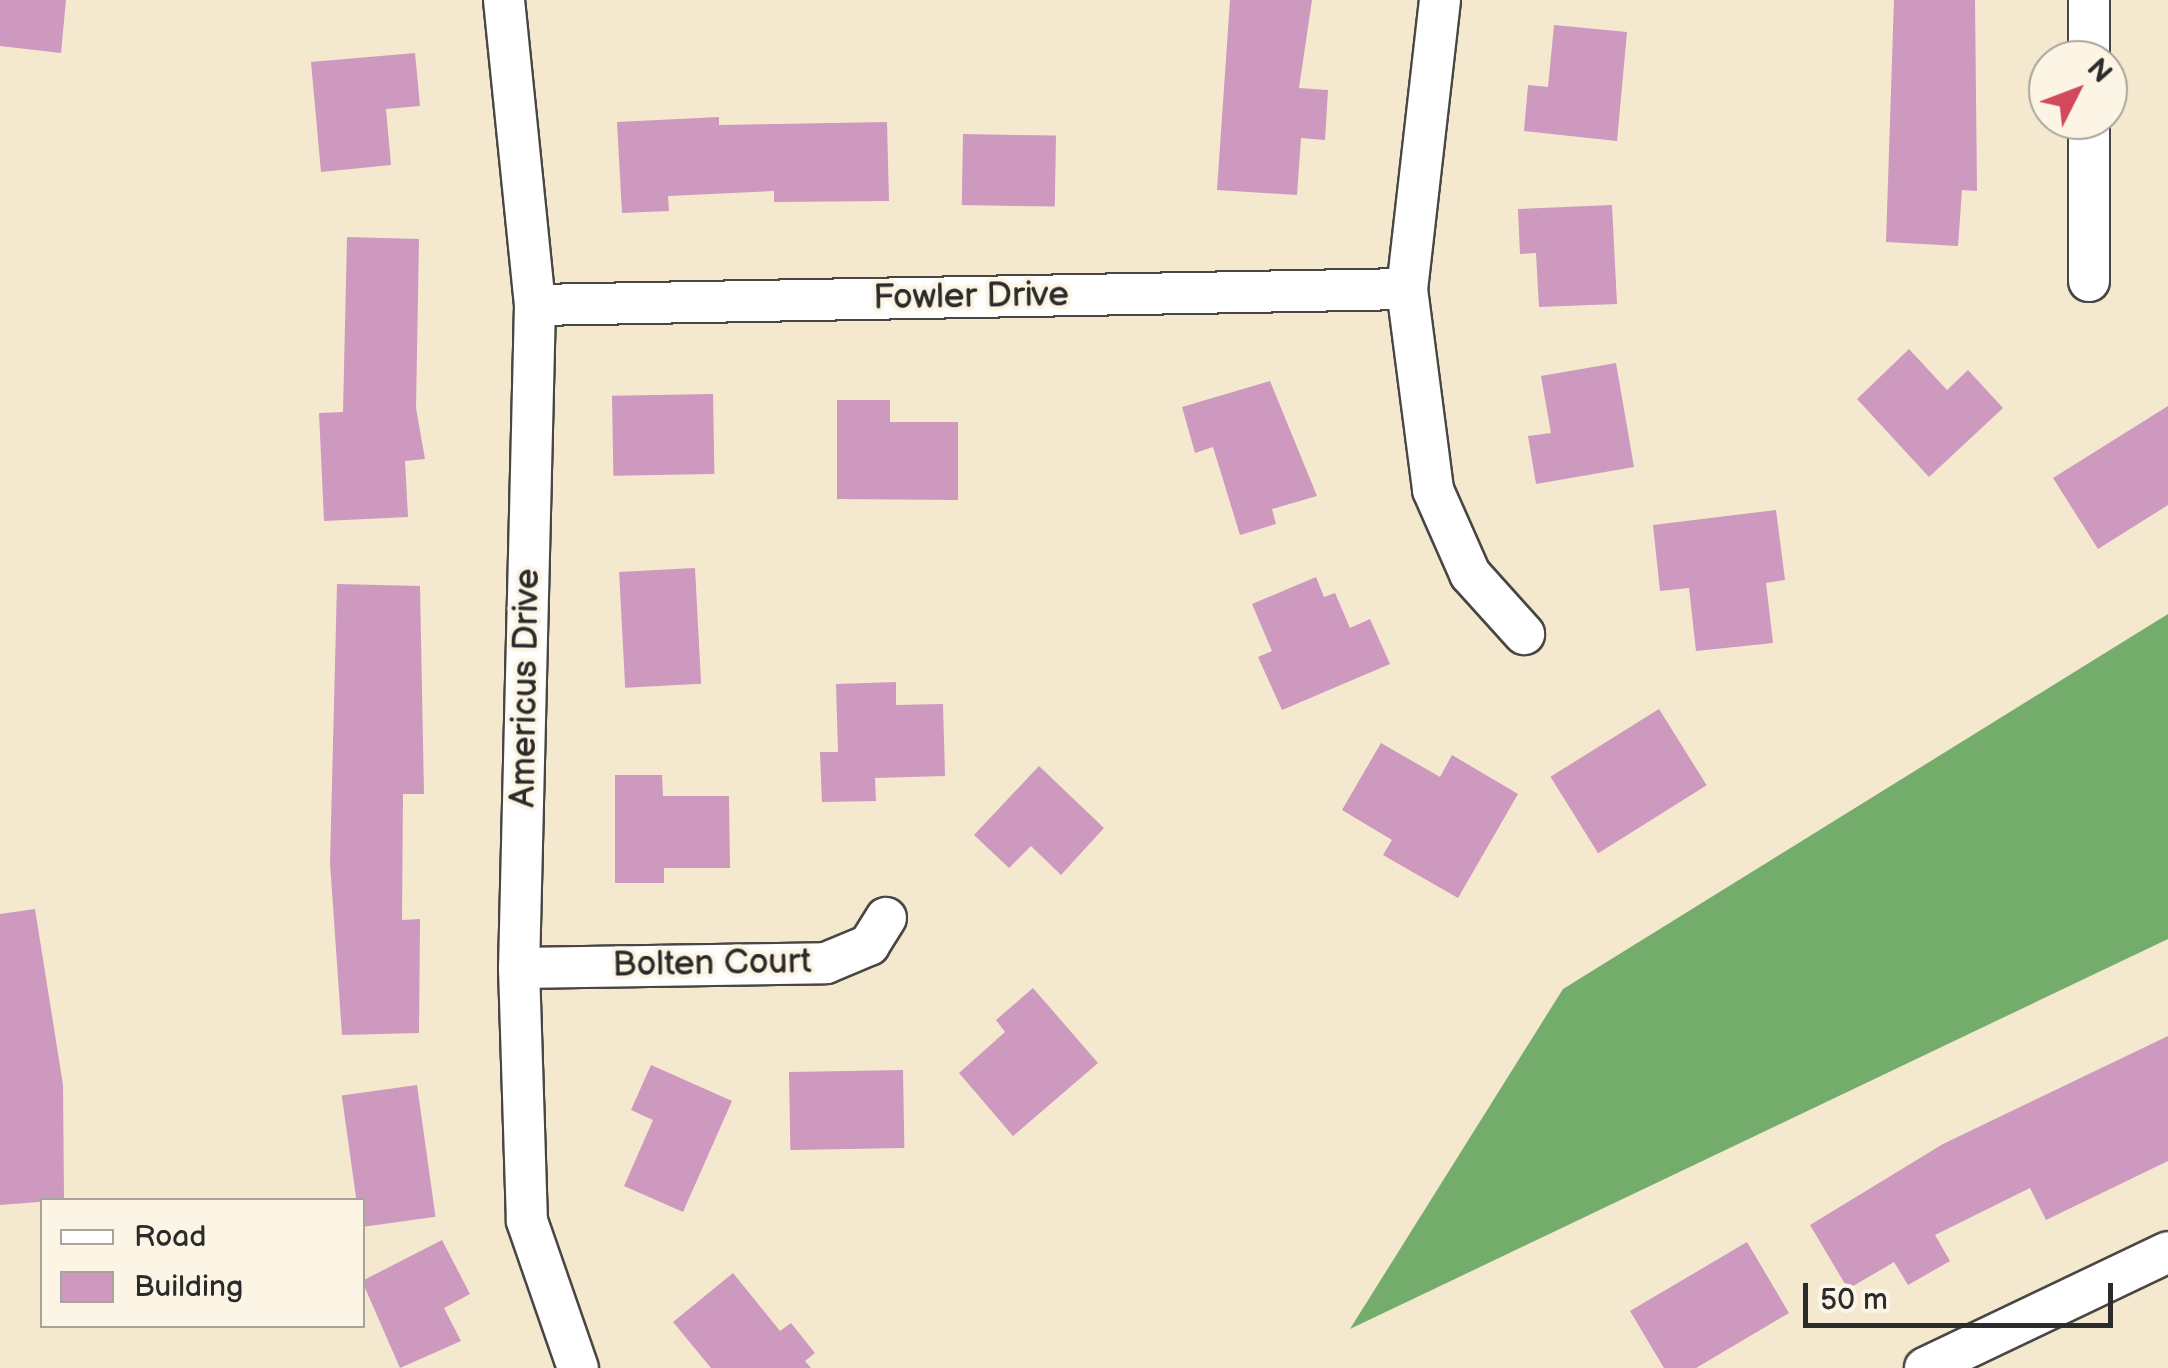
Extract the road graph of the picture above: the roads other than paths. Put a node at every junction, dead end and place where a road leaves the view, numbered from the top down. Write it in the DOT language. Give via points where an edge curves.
graph roads {
  1 [pos="504,0"];
  2 [pos="1440,0"];
  3 [pos="2088,0"];
  4 [pos="2089,40"];
  5 [pos="2089,140"];
  6 [pos="2089,281"];
  7 [pos="1407,289"];
  8 [pos="535,306"];
  9 [pos="1524,634"];
  10 [pos="886,918"];
  11 [pos="519,968"];
  12 [pos="2168,1252"];
  13 [pos="578,1368"];
  14 [pos="1925,1368"];
  1 -- 8 [label="street, Americus Drive"];
  2 -- 7 [label="street"];
  3 -- 4 [label="street"];
  5 -- 6 [label="street"];
  7 -- 8 [label="street, Fowler Drive"];
  7 -- 9 [label="street" via="1433,490 1470,574"];
  8 -- 11 [label="street, Americus Drive"];
  10 -- 11 [label="street, Bolten Court" via="868,945 826,964"];
  11 -- 13 [label="street, Americus Drive" via="527,1221"];
  12 -- 14 [label="street"];
}
